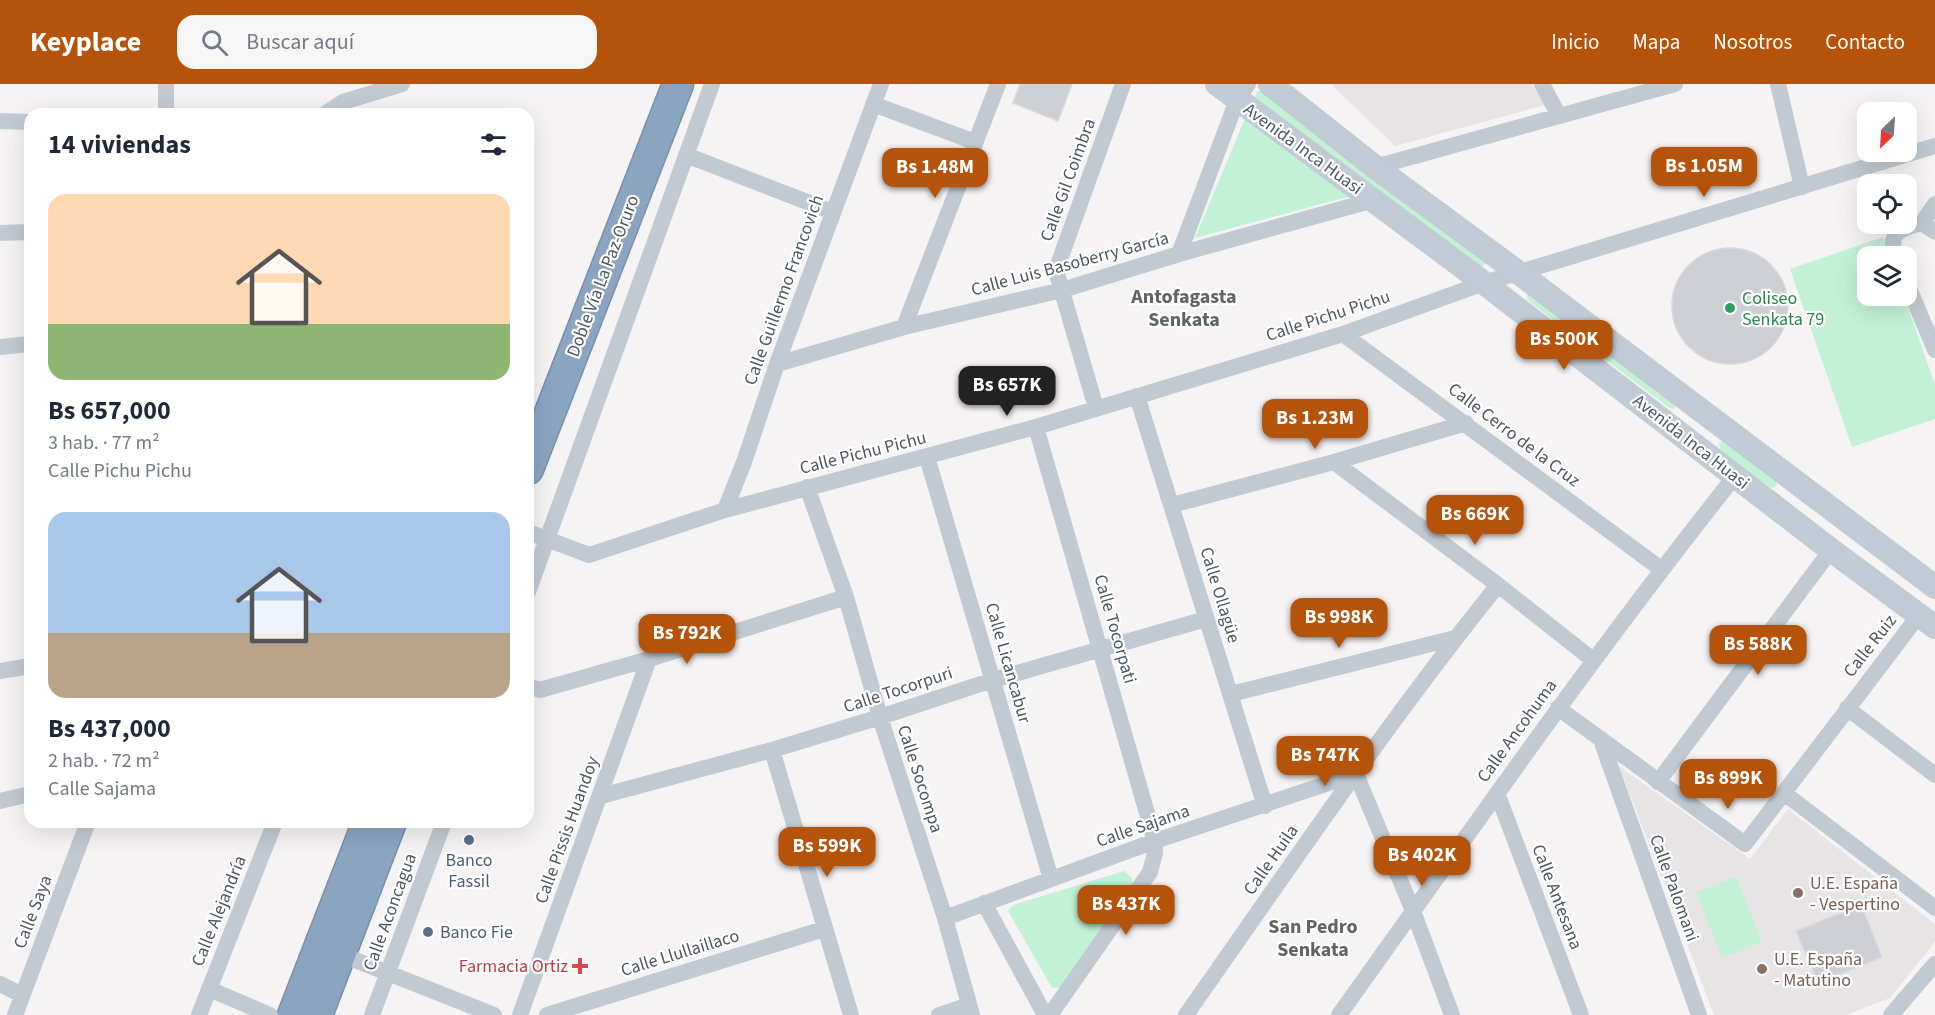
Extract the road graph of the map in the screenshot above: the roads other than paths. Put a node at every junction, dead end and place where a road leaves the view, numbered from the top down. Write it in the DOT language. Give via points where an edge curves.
graph roads {
  1 [pos="166,84"];
  2 [pos="350,84"];
  3 [pos="402,84"];
  4 [pos="656,84"];
  5 [pos="678,84"];
  6 [pos="711,84"];
  7 [pos="881,84"];
  8 [pos="998,84"];
  9 [pos="1123,84"];
  10 [pos="1217,84"];
  11 [pos="1270,84"];
  12 [pos="1542,84"];
  13 [pos="1675,84"];
  14 [pos="1778,84"];
  15 [pos="1243,92"];
  16 [pos="873,104"];
  17 [pos="166,108"];
  18 [pos="341,108"];
  19 [pos="1559,116"];
  20 [pos="0,121"];
  21 [pos="24,122"];
  22 [pos="975,142"];
  23 [pos="1935,146"];
  24 [pos="686,155"];
  25 [pos="1375,167"];
  26 [pos="1802,187"];
  27 [pos="1374,200"];
  28 [pos="1935,204"];
  29 [pos="833,212"];
  30 [pos="1928,228"];
  31 [pos="24,232"];
  32 [pos="0,233"];
  33 [pos="1894,246"];
  34 [pos="1179,254"];
  35 [pos="1519,273"];
  36 [pos="1484,283"];
  37 [pos="1062,290"];
  38 [pos="1917,306"];
  39 [pos="904,327"];
  40 [pos="1343,334"];
  41 [pos="24,345"];
  42 [pos="0,348"];
  43 [pos="1935,350"];
  44 [pos="777,364"];
  45 [pos="1137,396"];
  46 [pos="534,398"];
  47 [pos="1096,408"];
  48 [pos="1705,414"];
  49 [pos="1466,423"];
  50 [pos="1036,427"];
  51 [pos="1688,440"];
  52 [pos="534,454"];
  53 [pos="927,457"];
  54 [pos="1334,462"];
  55 [pos="1735,476"];
  56 [pos="807,488"];
  57 [pos="1812,495"];
  58 [pos="1172,505"];
  59 [pos="725,510"];
  60 [pos="1791,520"];
  61 [pos="534,534"];
  62 [pos="547,539"];
  63 [pos="1831,550"];
  64 [pos="1661,569"];
  65 [pos="534,575"];
  66 [pos="1498,585"];
  67 [pos="1935,587"];
  68 [pos="846,597"];
  69 [pos="1206,620"];
  70 [pos="1927,621"];
  71 [pos="1455,638"];
  72 [pos="1101,650"];
  73 [pos="649,658"];
  74 [pos="1593,660"];
  75 [pos="24,667"];
  76 [pos="0,671"];
  77 [pos="993,680"];
  78 [pos="534,688"];
  79 [pos="1231,694"];
  80 [pos="1558,708"];
  81 [pos="1847,708"];
  82 [pos="880,717"];
  83 [pos="1600,740"];
  84 [pos="772,750"];
  85 [pos="1356,774"];
  86 [pos="1935,775"];
  87 [pos="1658,782"];
  88 [pos="1497,793"];
  89 [pos="1785,794"];
  90 [pos="24,795"];
  91 [pos="601,796"];
  92 [pos="0,801"];
  93 [pos="1265,806"];
  94 [pos="86,828"];
  95 [pos="273,828"];
  96 [pos="366,828"];
  97 [pos="390,828"];
  98 [pos="442,828"];
  99 [pos="1155,841"];
  100 [pos="1051,879"];
  101 [pos="984,903"];
  102 [pos="1935,908"];
  103 [pos="1413,911"];
  104 [pos="945,918"];
  105 [pos="824,929"];
  106 [pos="340,954"];
  107 [pos="1935,964"];
  108 [pos="388,973"];
  109 [pos="0,984"];
  110 [pos="209,989"];
  111 [pos="22,995"];
  112 [pos="970,1010"];
  113 [pos="15,1015"];
  114 [pos="199,1015"];
  115 [pos="270,1015"];
  116 [pos="293,1015"];
  117 [pos="317,1015"];
  118 [pos="372,1015"];
  119 [pos="494,1015"];
  120 [pos="520,1015"];
  121 [pos="546,1015"];
  122 [pos="851,1015"];
  123 [pos="939,1015"];
  124 [pos="1048,1015"];
  125 [pos="1186,1015"];
  126 [pos="1339,1015"];
  127 [pos="1452,1015"];
  128 [pos="1581,1015"];
  129 [pos="1699,1015"];
  130 [pos="1891,1015"];
  1 -- 17 [label="street"];
  2 -- 18 [label="street"];
  3 -- 18 [label="street"];
  4 -- 46 [label="highway, Doble Vía La Paz-Oruro"];
  5 -- 52 [label="highway, Doble Vía La Paz-Oruro"];
  6 -- 24 [label="street"];
  7 -- 16 [label="street, Calle Guillermo Francovich"];
  8 -- 22 [label="street"];
  9 -- 37 [label="street, Calle Gil Coimbra" via="1059,262 1057,274"];
  10 -- 15 [label="street, Avenida Inca Huasi"];
  11 -- 25 [label="street, Avenida Inca Huasi"];
  12 -- 19 [label="street"];
  13 -- 19 [label="street"];
  14 -- 26 [label="street"];
  15 -- 27 [label="street, Avenida Inca Huasi"];
  15 -- 34 [label="street"];
  16 -- 22 [label="street"];
  16 -- 29 [label="street, Calle Guillermo Francovich"];
  19 -- 25 [label="street"];
  20 -- 21 [label="street"];
  22 -- 39 [label="street"];
  23 -- 26 [label="street, Calle Pichu Pichu"];
  24 -- 29 [label="street"];
  24 -- 62 [label="street"];
  25 -- 35 [label="street, Avenida Inca Huasi"];
  26 -- 35 [label="street, Calle Pichu Pichu"];
  27 -- 34 [label="street, Calle Luis Basoberry García"];
  27 -- 36 [label="street, Avenida Inca Huasi"];
  28 -- 30 [label="street"];
  29 -- 44 [label="street, Calle Guillermo Francovich"];
  30 -- 33 [label="street" via="1902,229 1896,234"];
  31 -- 32 [label="street"];
  34 -- 37 [label="street, Calle Luis Basoberry García"];
  35 -- 36 [label="street, Calle Pichu Pichu"];
  35 -- 48 [label="street, Avenida Inca Huasi"];
  36 -- 40 [label="street, Calle Pichu Pichu"];
  36 -- 51 [label="street, Avenida Inca Huasi"];
  37 -- 39 [label="street, Calle Luis Basoberry García"];
  37 -- 47 [label="street, Calle Gil Coimbra"];
  38 -- 43 [label="street"];
  39 -- 44 [label="street, Calle Luis Basoberry García"];
  40 -- 45 [label="street, Calle Pichu Pichu"];
  40 -- 49 [label="street, Calle Cerro de la Cruz"];
  41 -- 42 [label="street"];
  44 -- 59 [label="street, Calle Guillermo Francovich"];
  45 -- 47 [label="street, Calle Pichu Pichu"];
  45 -- 58 [label="street, Calle Ollagüe"];
  47 -- 50 [label="street, Calle Pichu Pichu"];
  48 -- 51 [label="street"];
  48 -- 57 [label="street, Avenida Inca Huasi"];
  49 -- 54 [label="street"];
  49 -- 64 [label="street, Calle Cerro de la Cruz"];
  50 -- 53 [label="street, Calle Pichu Pichu"];
  50 -- 72 [label="street, Calle Tocorpati"];
  51 -- 55 [label="street, Avenida Inca Huasi"];
  53 -- 56 [label="street, Calle Pichu Pichu"];
  53 -- 77 [label="street, Calle Licancabur"];
  54 -- 58 [label="street"];
  54 -- 66 [label="street"];
  55 -- 60 [label="street, Avenida Inca Huasi"];
  55 -- 64 [label="street, Calle Ancohuma"];
  56 -- 59 [label="street, Calle Pichu Pichu"];
  56 -- 68 [label="street, Calle Socompa"];
  57 -- 60 [label="street"];
  57 -- 67 [label="street, Avenida Inca Huasi"];
  58 -- 69 [label="street, Calle Ollagüe"];
  59 -- 62 [label="street, Calle Pichu Pichu" via="589,555"];
  60 -- 63 [label="street, Avenida Inca Huasi"];
  61 -- 62 [label="street, Calle Pichu Pichu"];
  62 -- 65 [label="street"];
  63 -- 70 [label="street, Avenida Inca Huasi"];
  63 -- 87 [label="street"];
  64 -- 74 [label="street, Calle Ancohuma"];
  66 -- 71 [label="street, Calle Huila"];
  66 -- 74 [label="street"];
  68 -- 73 [label="street"];
  68 -- 82 [label="street, Calle Socompa"];
  69 -- 72 [label="street, Calle Tocorpuri"];
  69 -- 79 [label="street, Calle Ollagüe"];
  70 -- 81 [label="street, Calle Ruiz"];
  71 -- 79 [label="street"];
  71 -- 85 [label="street, Calle Huila"];
  72 -- 77 [label="street, Calle Tocorpuri"];
  72 -- 99 [label="street, Calle Tocorpati"];
  73 -- 78 [label="street" via="540,690"];
  73 -- 91 [label="street, Calle Pissis Huandoy"];
  74 -- 80 [label="street, Calle Ancohuma"];
  75 -- 76 [label="street"];
  77 -- 82 [label="street, Calle Tocorpuri"];
  77 -- 100 [label="street, Calle Licancabur"];
  79 -- 93 [label="street, Calle Ollagüe"];
  80 -- 83 [label="street"];
  80 -- 88 [label="street, Calle Ancohuma"];
  81 -- 86 [label="street"];
  81 -- 89 [label="street, Calle Ruiz"];
  82 -- 84 [label="street, Calle Tocorpuri"];
  82 -- 104 [label="street, Calle Socompa"];
  83 -- 87 [label="street"];
  83 -- 129 [label="street, Calle Palomani"];
  84 -- 91 [label="street, Calle Tocorpuri"];
  84 -- 105 [label="street"];
  85 -- 93 [label="street, Calle Sajama"];
  85 -- 103 [label="street"];
  85 -- 125 [label="street, Calle Huila"];
  87 -- 89 [label="street, Calle Ruiz" via="1745,844"];
  88 -- 103 [label="street, Calle Ancohuma"];
  88 -- 128 [label="street, Calle Antesana"];
  89 -- 102 [label="street"];
  90 -- 92 [label="street"];
  91 -- 120 [label="street, Calle Pissis Huandoy"];
  93 -- 99 [label="street, Calle Sajama"];
  94 -- 111 [label="street, Calle Saya"];
  95 -- 110 [label="street, Calle Alejandría"];
  96 -- 116 [label="highway"];
  97 -- 106 [label="highway"];
  98 -- 108 [label="street, Calle Aconcagua"];
  99 -- 100 [label="street, Calle Sajama"];
  99 -- 124 [label="street" via="1150,872"];
  100 -- 101 [label="street, Calle Sajama"];
  101 -- 104 [label="street, Calle Sajama"];
  101 -- 124 [label="street"];
  103 -- 126 [label="street, Calle Ancohuma"];
  103 -- 127 [label="street"];
  104 -- 112 [label="street, Calle Socompa"];
  105 -- 121 [label="street, Calle Llullaillaco"];
  105 -- 122 [label="street"];
  106 -- 108 [label="street"];
  106 -- 117 [label="highway"];
  107 -- 130 [label="street"];
  108 -- 118 [label="street, Calle Aconcagua"];
  108 -- 119 [label="street"];
  109 -- 111 [label="street"];
  110 -- 114 [label="street, Calle Alejandría"];
  110 -- 115 [label="street"];
  111 -- 113 [label="street, Calle Saya"];
  112 -- 123 [label="street"];
}
